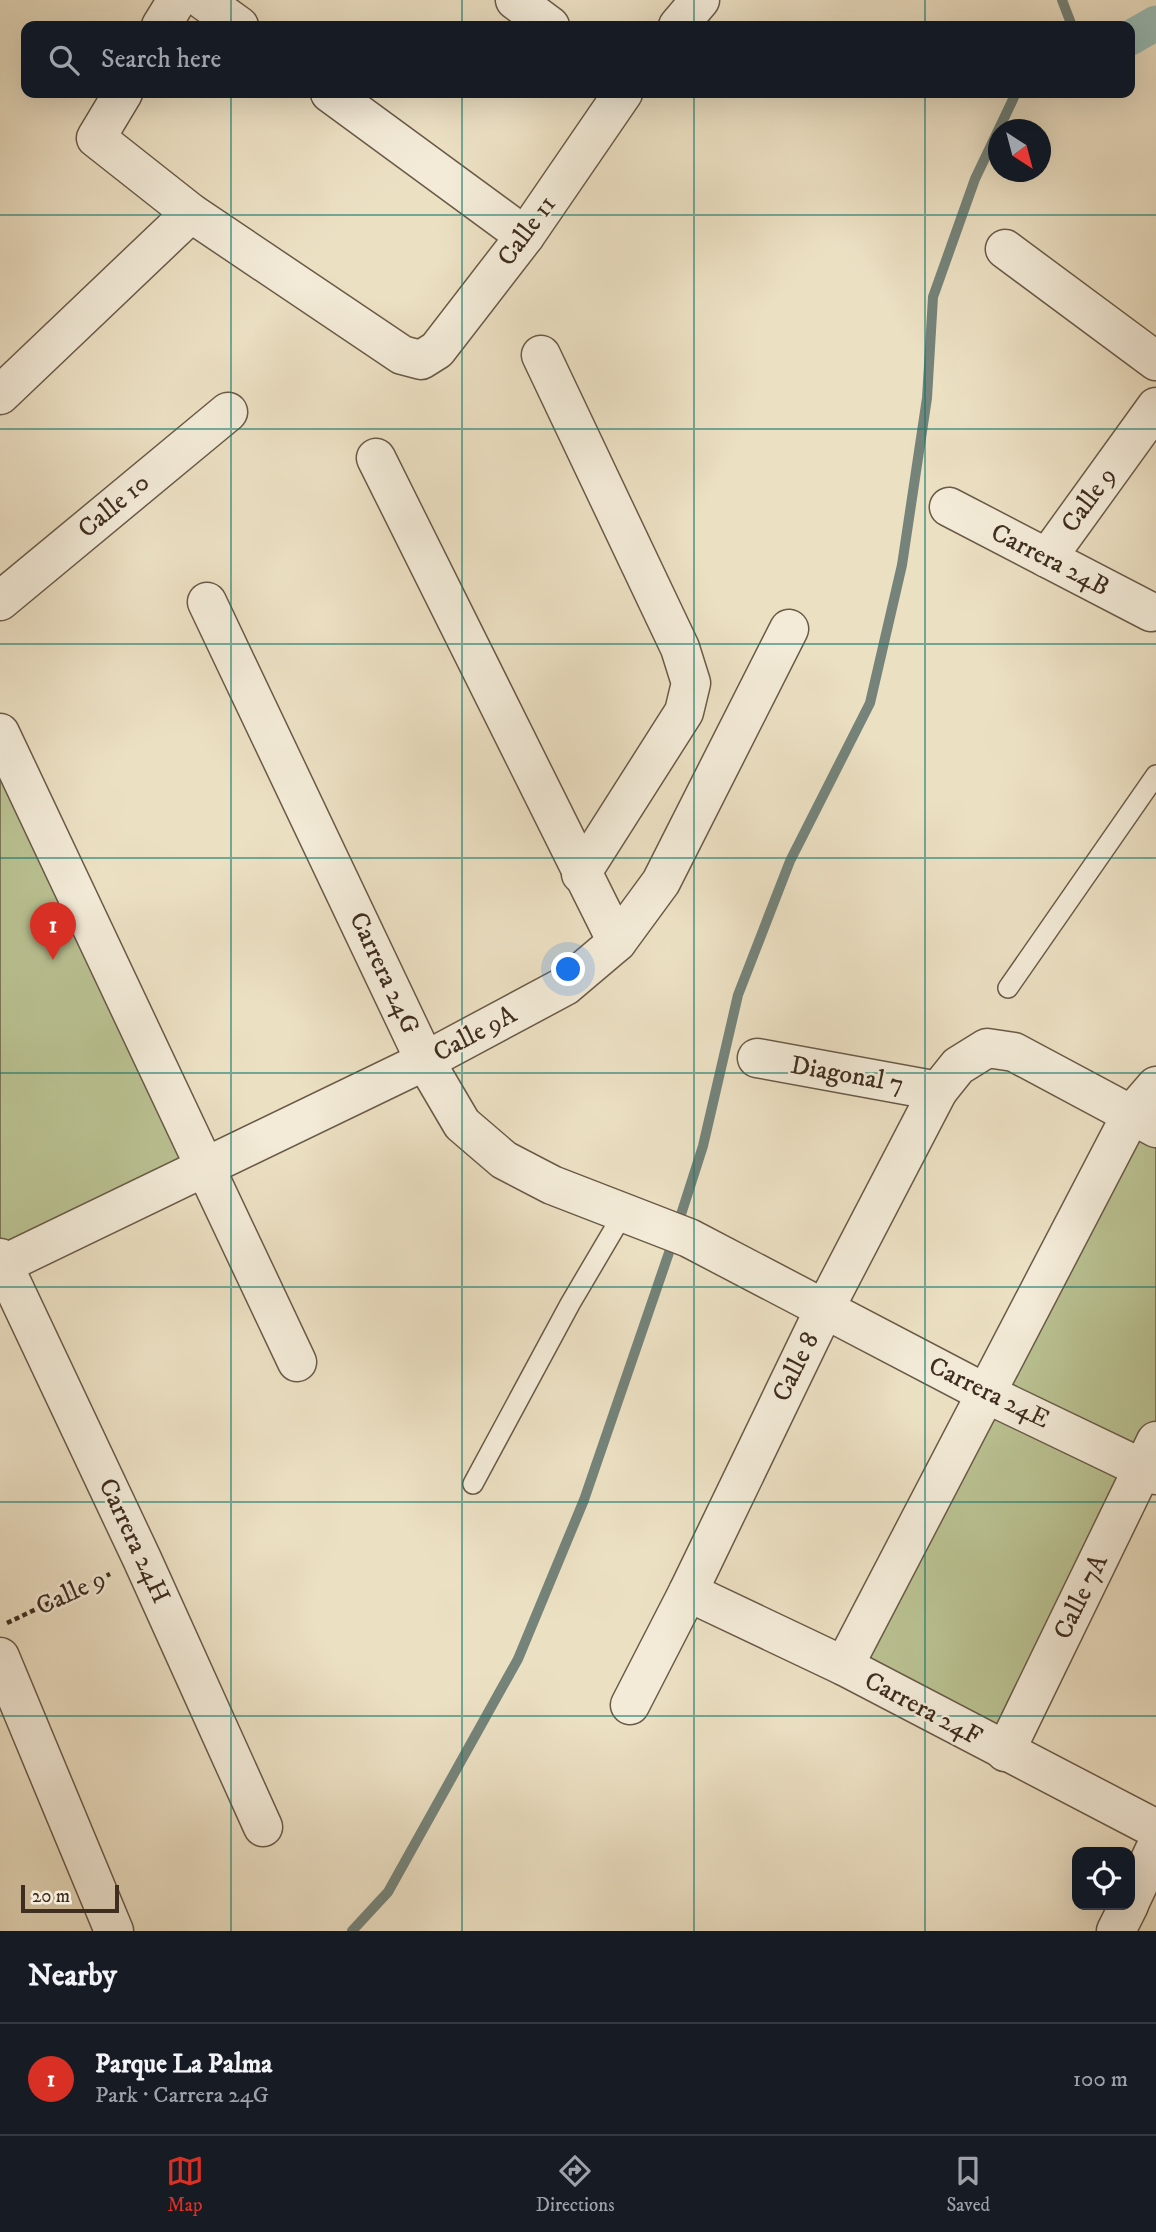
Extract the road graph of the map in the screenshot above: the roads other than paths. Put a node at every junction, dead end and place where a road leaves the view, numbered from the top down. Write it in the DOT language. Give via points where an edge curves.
graph roads {
  1 [pos="177,0"];
  2 [pos="203,0"];
  3 [pos="515,0"];
  4 [pos="700,0"];
  5 [pos="164,21"];
  6 [pos="232,21"];
  7 [pos="543,21"];
  8 [pos="682,21"];
  9 [pos="120,98"];
  10 [pos="337,98"];
  11 [pos="620,98"];
  12 [pos="191,213"];
  13 [pos="525,236"];
  14 [pos="1005,249"];
  15 [pos="541,355"];
  16 [pos="1156,361"];
  17 [pos="0,395"];
  18 [pos="1156,407"];
  19 [pos="228,412"];
  20 [pos="376,458"];
  21 [pos="949,507"];
  22 [pos="1046,558"];
  23 [pos="0,601"];
  24 [pos="208,602"];
  25 [pos="1151,611"];
  26 [pos="789,629"];
  27 [pos="2,745"];
  28 [pos="1156,775"];
  29 [pos="581,874"];
  30 [pos="617,942"];
  31 [pos="1008,988"];
  32 [pos="757,1058"];
  33 [pos="425,1061"];
  34 [pos="1156,1086"];
  35 [pos="937,1091"];
  36 [pos="1144,1121"];
  37 [pos="205,1167"];
  38 [pos="623,1214"];
  39 [pos="1,1263"];
  40 [pos="824,1310"];
  41 [pos="298,1362"];
  42 [pos="985,1392"];
  43 [pos="1152,1461"];
  44 [pos="473,1484"];
  45 [pos="688,1592"];
  46 [pos="0,1657"];
  47 [pos="844,1666"];
  48 [pos="630,1705"];
  49 [pos="1005,1752"];
  50 [pos="263,1827"];
  51 [pos="1156,1829"];
  52 [pos="1156,1847"];
  53 [pos="1135,1891"];
  54 [pos="1126,1910"];
  55 [pos="114,1931"];
  56 [pos="1116,1931"];
  1 -- 5 [label="street"];
  2 -- 6 [label="street"];
  3 -- 7 [label="street"];
  4 -- 8 [label="street"];
  9 -- 12 [label="street" via="96,138"];
  10 -- 13 [label="street"];
  11 -- 13 [label="street, Calle 11"];
  12 -- 13 [label="street, Calle 11" via="402,355 421,360 437,350"];
  12 -- 17 [label="street"];
  14 -- 16 [label="street"];
  15 -- 29 [label="street" via="680,648 691,683 684,712"];
  18 -- 22 [label="street, Calle 9"];
  19 -- 23 [label="street, Calle 10"];
  20 -- 29 [label="street"];
  21 -- 22 [label="street, Carrera 24B"];
  22 -- 25 [label="street, Carrera 24B"];
  24 -- 33 [label="street, Carrera 24G"];
  26 -- 30 [label="street, Calle 9A" via="661,882"];
  27 -- 37 [label="street"];
  28 -- 31 [label="lane"];
  29 -- 30 [label="street"];
  30 -- 33 [label="street, Calle 9A" via="565,986"];
  32 -- 35 [label="street, Diagonal 7"];
  33 -- 37 [label="street, Calle 9A"];
  33 -- 38 [label="street, Carrera 24G" via="462,1124 504,1160"];
  34 -- 36 [label="street"];
  35 -- 36 [label="street, Calle 8" via="958,1066 987,1048 1014,1052"];
  35 -- 40 [label="street, Calle 8"];
  36 -- 42 [label="street"];
  37 -- 39 [label="street, Calle 9A"];
  37 -- 41 [label="street"];
  38 -- 40 [label="street, Carrera 24G" via="689,1238"];
  38 -- 44 [label="lane"];
  39 -- 50 [label="street, Carrera 24H"];
  40 -- 42 [label="street, Carrera 24E"];
  40 -- 45 [label="street, Calle 8"];
  42 -- 43 [label="street, Carrera 24E"];
  42 -- 47 [label="street"];
  43 -- 49 [label="street, Calle 7A"];
  45 -- 47 [label="street, Carrera 24F"];
  45 -- 48 [label="street, Calle 8"];
  46 -- 55 [label="street"];
  47 -- 49 [label="street, Carrera 24F"];
  49 -- 51 [label="street, Carrera 24F"];
  52 -- 53 [label="street"];
  54 -- 56 [label="street"];
}
